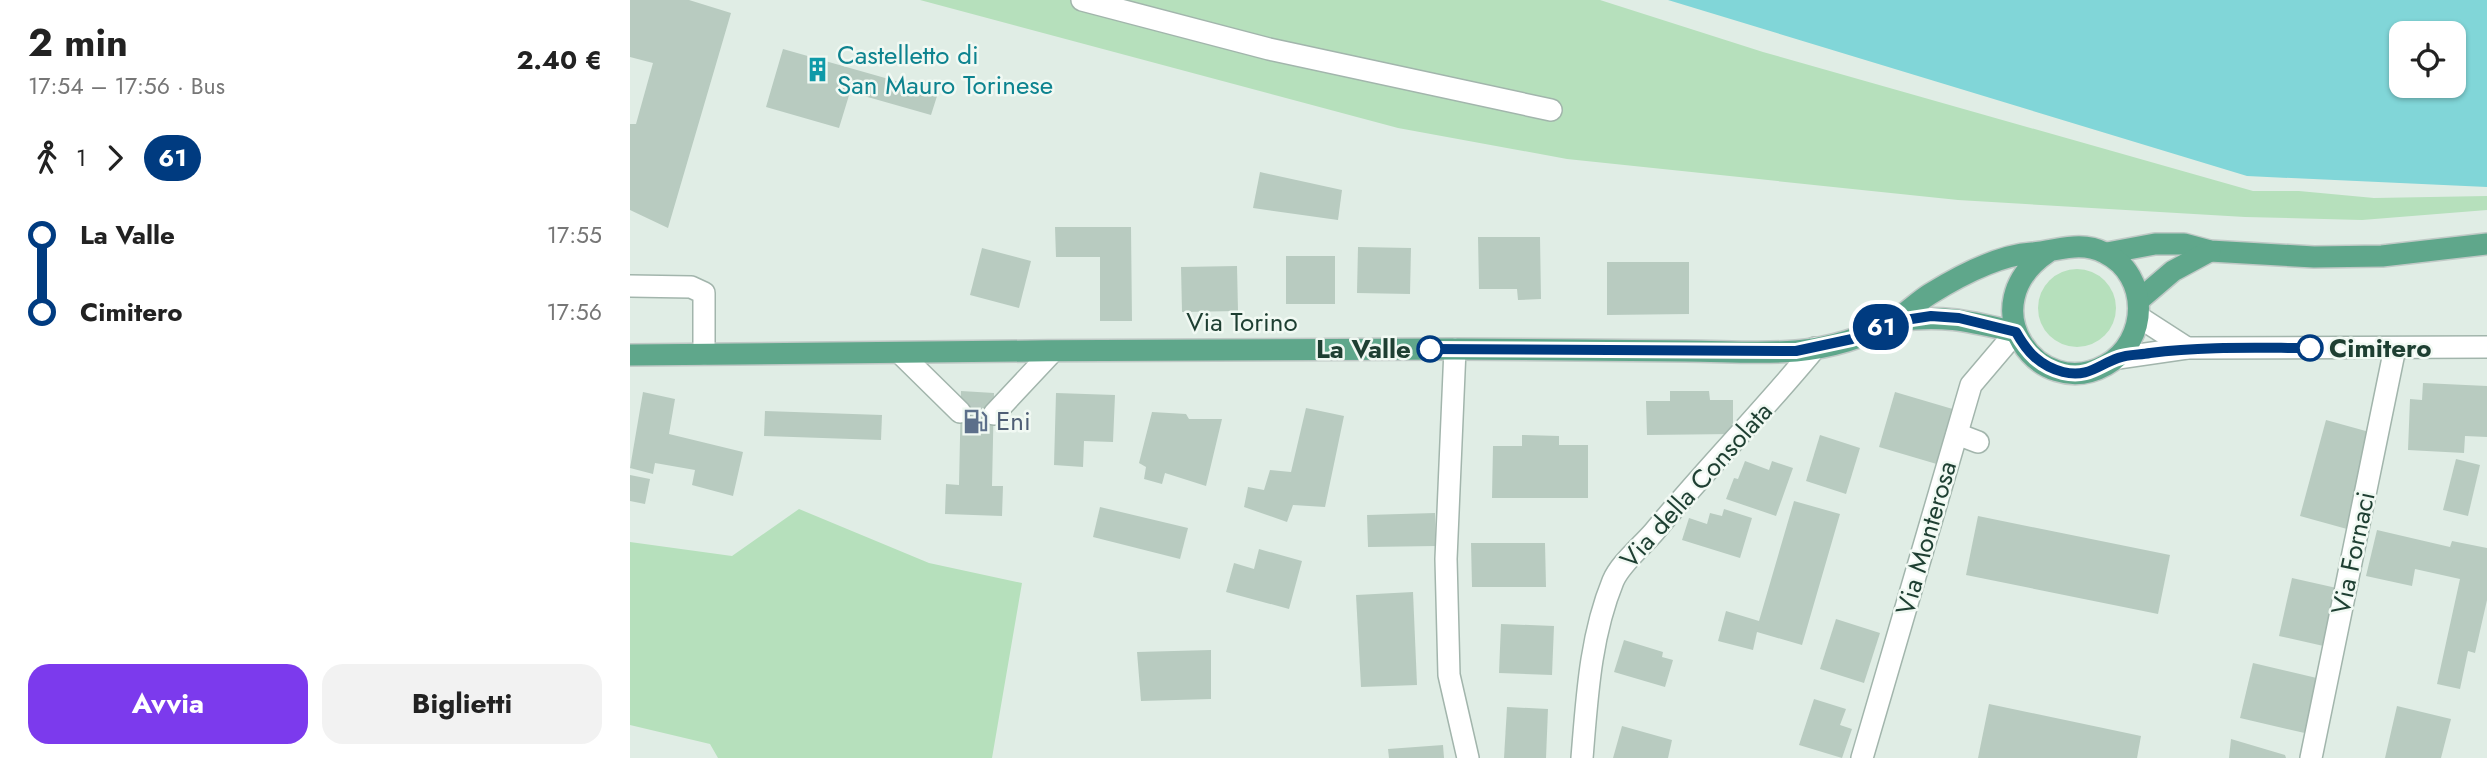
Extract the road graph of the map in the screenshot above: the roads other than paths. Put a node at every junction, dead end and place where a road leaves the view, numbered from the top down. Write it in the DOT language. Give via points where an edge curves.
graph roads {
  1 [pos="1082,0"];
  2 [pos="1551,110"];
  3 [pos="2487,244"];
  4 [pos="2210,251"];
  5 [pos="2048,252"];
  6 [pos="2107,253"];
  7 [pos="630,286"];
  8 [pos="2139,308"];
  9 [pos="1892,322"];
  10 [pos="2016,332"];
  11 [pos="2487,347"];
  12 [pos="1815,348"];
  13 [pos="2187,348"];
  14 [pos="2395,348"];
  15 [pos="1455,349"];
  16 [pos="1052,352"];
  17 [pos="900,353"];
  18 [pos="704,354"];
  19 [pos="630,355"];
  20 [pos="2118,358"];
  21 [pos="960,412"];
  22 [pos="994,414"];
  23 [pos="1957,434"];
  24 [pos="1978,442"];
  25 [pos="1468,758"];
  26 [pos="1582,758"];
  27 [pos="1861,758"];
  28 [pos="2311,758"];
  1 -- 2 [label="street" via="1269,49"];
  3 -- 4 [label="main road" via="2382,256"];
  4 -- 6 [label="main road" via="2185,244 2155,244"];
  4 -- 8 [label="main road" via="2173,271"];
  5 -- 6 [label="main road, Via Torino" via="2085,246"];
  5 -- 9 [label="main road, Via Torino" via="1996,261 1932,293"];
  5 -- 10 [label="main road" via="2032,262 2013,295"];
  6 -- 8 [label="main road" via="2134,283"];
  7 -- 18 [label="street" via="691,287 704,293"];
  8 -- 13 [label="street"];
  8 -- 20 [label="main road" via="2134,337"];
  9 -- 10 [label="main road, Via Torino" via="1931,316 1959,318"];
  9 -- 12 [label="main road, Via Torino"];
  10 -- 20 [label="main road" via="2026,350 2046,366 2066,373 2086,373"];
  10 -- 23 [label="street, Via Monterosa" via="1971,385"];
  11 -- 14 [label="street"];
  12 -- 15 [label="main road, Via Torino"];
  12 -- 26 [label="street, Via della Consolata" via="1614,578 1595,643"];
  13 -- 14 [label="street"];
  13 -- 20 [label="street"];
  14 -- 28 [label="street, Via Fornaci"];
  15 -- 16 [label="main road, Via Torino"];
  15 -- 25 [label="street" via="1446,559 1449,675"];
  16 -- 17 [label="main road, Via Torino"];
  16 -- 22 [label="street"];
  17 -- 18 [label="main road, Via Torino"];
  17 -- 21 [label="street"];
  18 -- 19 [label="main road, Via Torino"];
  23 -- 24 [label="street"];
  23 -- 27 [label="street, Via Monterosa"];
}
